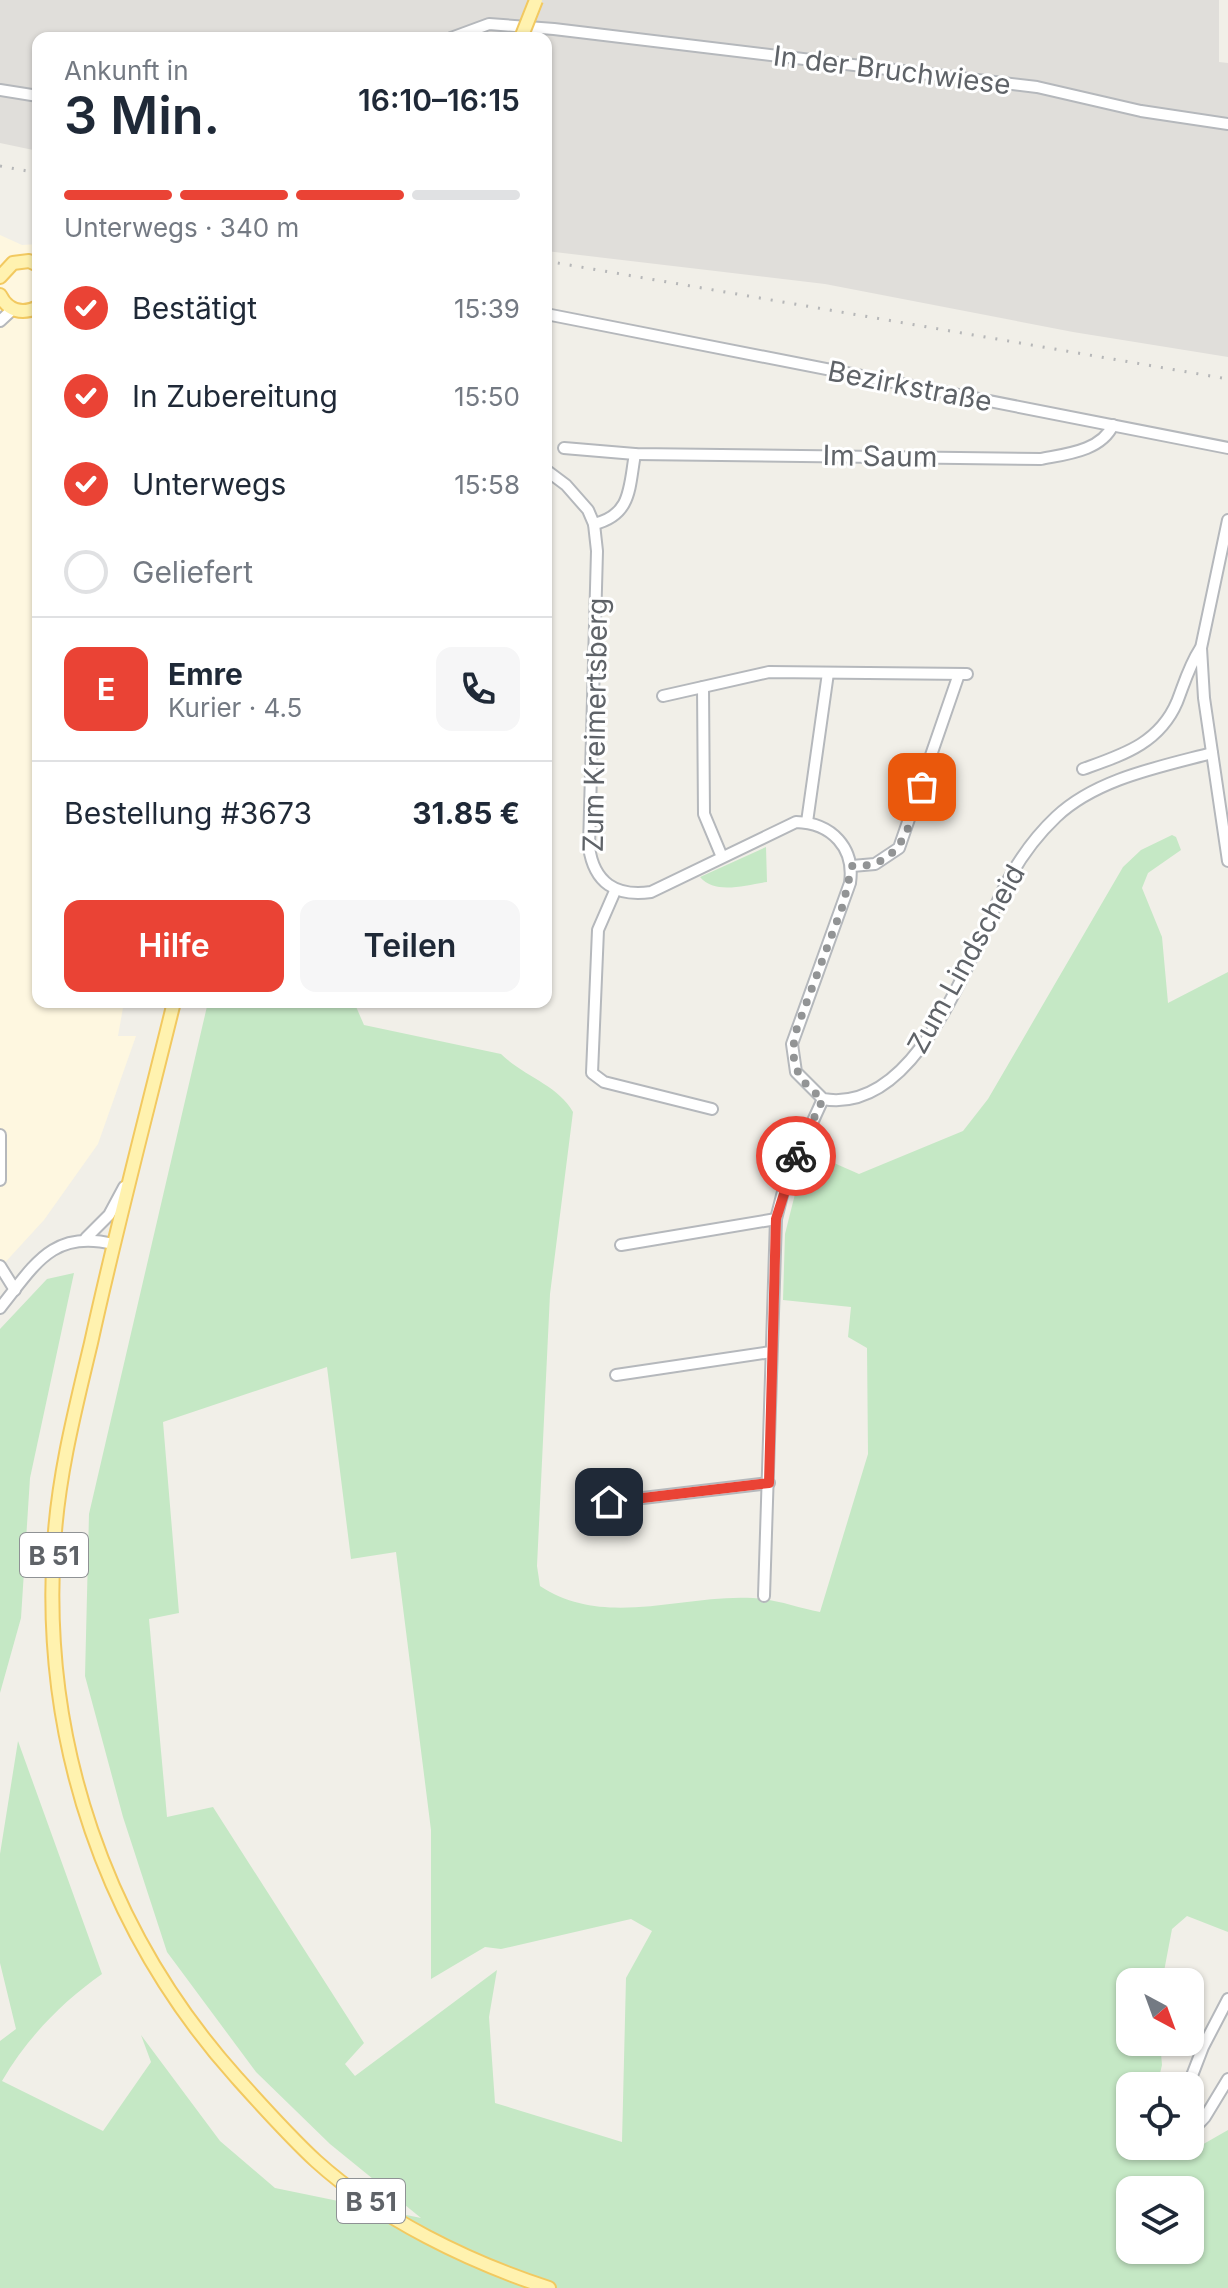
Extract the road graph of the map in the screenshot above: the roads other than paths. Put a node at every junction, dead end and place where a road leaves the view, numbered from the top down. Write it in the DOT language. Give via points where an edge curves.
graph roads {
  1 [pos="536,0"];
  2 [pos="467,32"];
  3 [pos="523,32"];
  4 [pos="0,90"];
  5 [pos="32,95"];
  6 [pos="1228,124"];
  7 [pos="0,256"];
  8 [pos="13,263"];
  9 [pos="32,264"];
  10 [pos="0,276"];
  11 [pos="0,296"];
  12 [pos="6,307"];
  13 [pos="32,310"];
  14 [pos="552,315"];
  15 [pos="0,321"];
  16 [pos="1113,425"];
  17 [pos="564,448"];
  18 [pos="1228,448"];
  19 [pos="635,454"];
  20 [pos="552,475"];
  21 [pos="1228,520"];
  22 [pos="594,524"];
  23 [pos="1201,648"];
  24 [pos="828,673"];
  25 [pos="703,687"];
  26 [pos="663,696"];
  27 [pos="1212,753"];
  28 [pos="1083,769"];
  29 [pos="807,822"];
  30 [pos="722,857"];
  31 [pos="1228,861"];
  32 [pos="852,866"];
  33 [pos="615,891"];
  34 [pos="172,1008"];
  35 [pos="823,1099"];
  36 [pos="712,1109"];
  37 [pos="0,1135"];
  38 [pos="132,1167"];
  39 [pos="0,1180"];
  40 [pos="776,1219"];
  41 [pos="86,1238"];
  42 [pos="113,1244"];
  43 [pos="621,1245"];
  44 [pos="0,1266"];
  45 [pos="15,1290"];
  46 [pos="0,1308"];
  47 [pos="771,1352"];
  48 [pos="616,1375"];
  49 [pos="769,1483"];
  50 [pos="609,1502"];
  51 [pos="764,1596"];
  52 [pos="1228,1999"];
  53 [pos="1193,2072"];
  54 [pos="1228,2079"];
  55 [pos="1204,2118"];
  56 [pos="549,2288"];
  1 -- 3 [label="main road, bridge"];
  2 -- 6 [label="street, In der Bruchwiese" via="489,24 554,29 1037,87"];
  4 -- 5 [label="street"];
  7 -- 8 [label="main road"];
  8 -- 9 [label="main road"];
  8 -- 10 [label="main road"];
  11 -- 12 [label="main road"];
  12 -- 13 [label="main road"];
  12 -- 15 [label="street"];
  14 -- 16 [label="street, Bezirkstraße"];
  16 -- 18 [label="street, Bezirkstraße"];
  16 -- 19 [label="street, Im Saum" via="1101,441 1041,459"];
  17 -- 19 [label="street, Im Saum"];
  19 -- 22 [label="street" via="621,510"];
  20 -- 22 [label="street" via="580,499"];
  21 -- 23 [label="street"];
  22 -- 33 [label="street, Zum Kreimertsberg" via="589,847 594,869"];
  23 -- 27 [label="street"];
  23 -- 28 [label="street" via="1159,731 1126,754"];
  24 -- 25 [label="street" via="769,672"];
  24 -- 29 [label="street"];
  24 -- 32 [label="street" via="963,674 899,848 875,864"];
  25 -- 26 [label="street"];
  25 -- 30 [label="street" via="704,814"];
  27 -- 31 [label="street"];
  27 -- 35 [label="street, Zum Lindscheid" via="1092,790 1058,815 1011,875 946,1006 912,1060 860,1098"];
  29 -- 30 [label="street, Zum Kreimertsberg" via="782,826"];
  29 -- 32 [label="street" via="836,836"];
  30 -- 33 [label="street, Zum Kreimertsberg" via="651,892"];
  32 -- 35 [label="street" via="792,1044 796,1072"];
  33 -- 36 [label="street" via="598,930 592,1073 604,1082"];
  34 -- 38 [label="main road, B 51"];
  35 -- 40 [label="street" via="786,1180"];
  37 -- 39 [label="street"];
  38 -- 41 [label="street" via="109,1215"];
  38 -- 42 [label="main road, B 51"];
  40 -- 43 [label="street"];
  40 -- 47 [label="street"];
  41 -- 42 [label="street"];
  41 -- 45 [label="street" via="51,1251"];
  42 -- 56 [label="main road, B 51" via="67,1438 54,1546 54,1669 93,1843 145,1952 193,2025 319,2164 438,2243"];
  44 -- 45 [label="street"];
  45 -- 46 [label="street"];
  47 -- 48 [label="street"];
  47 -- 49 [label="street"];
  49 -- 50 [label="street"];
  49 -- 51 [label="street"];
  52 -- 53 [label="street"];
  54 -- 55 [label="street"];
}
